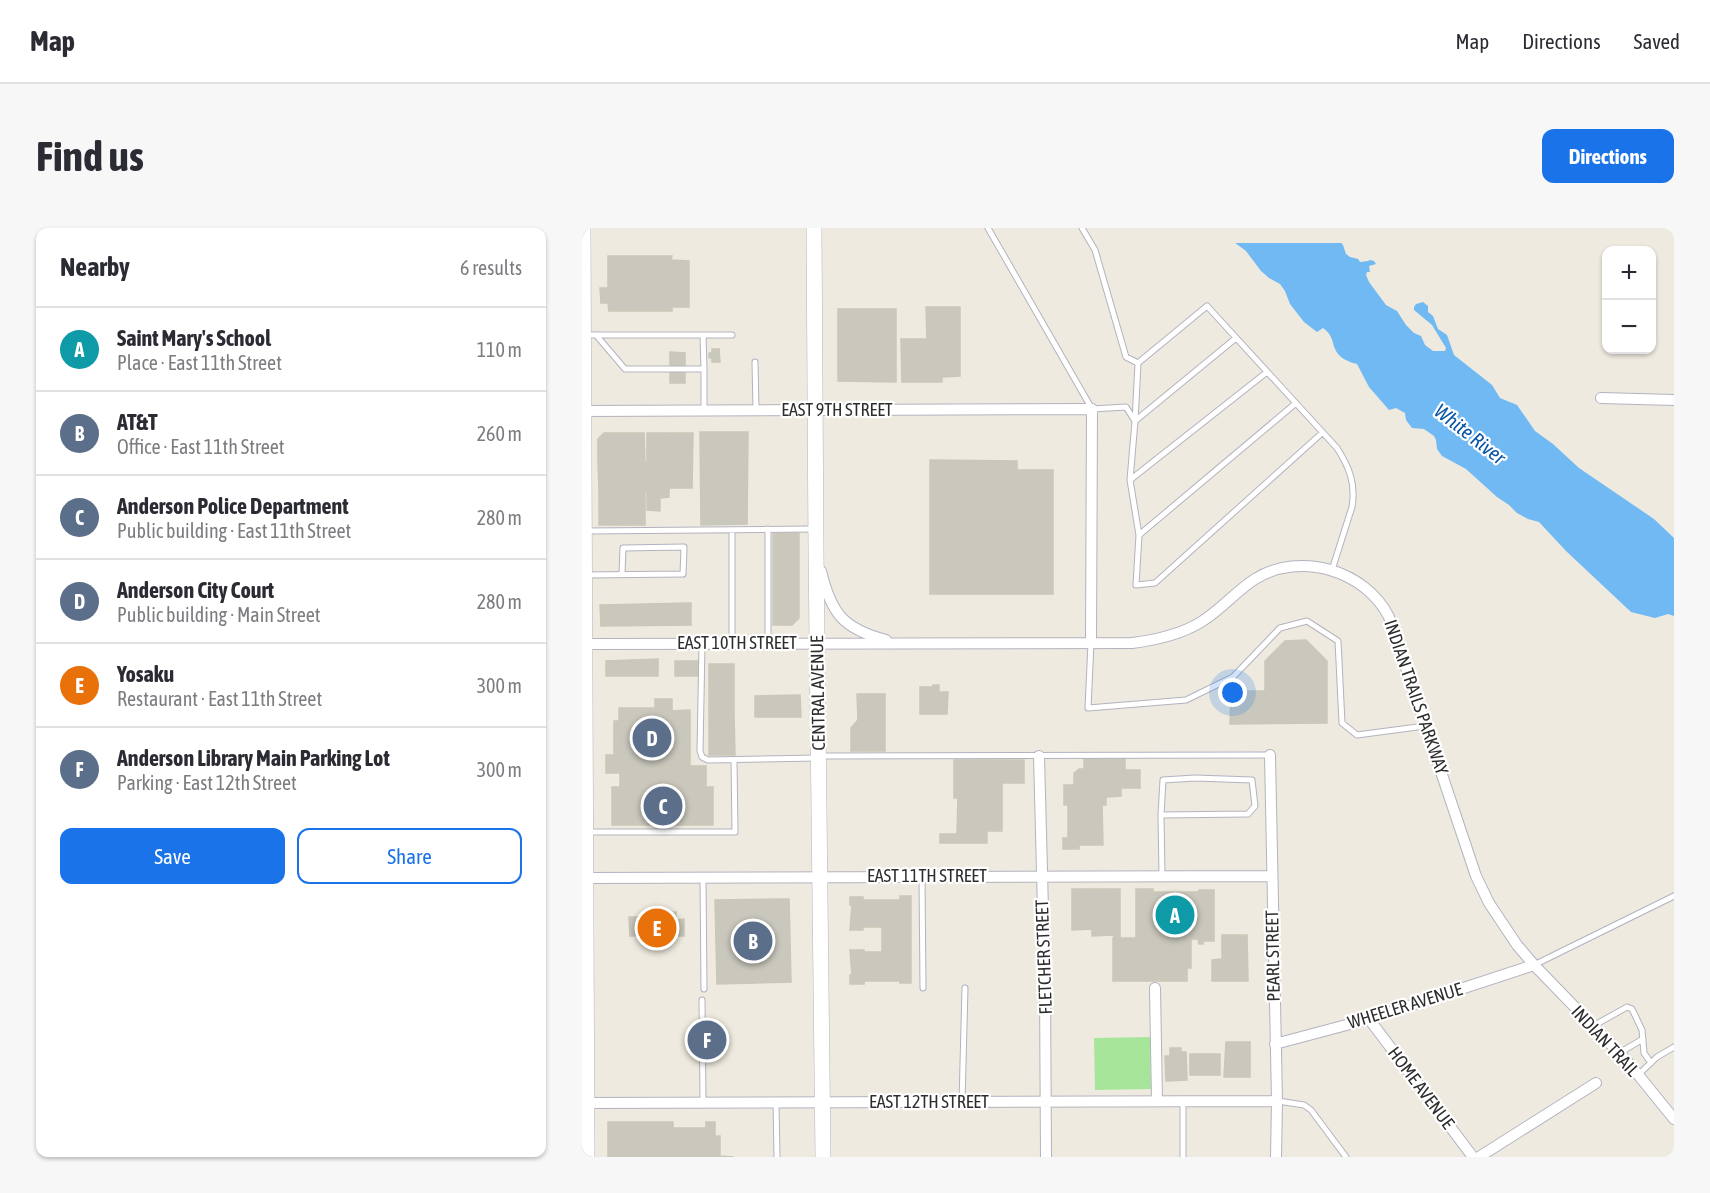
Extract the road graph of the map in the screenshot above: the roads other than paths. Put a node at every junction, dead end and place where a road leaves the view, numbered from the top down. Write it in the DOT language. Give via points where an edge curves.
graph roads {
  1 [pos="583,228"];
  2 [pos="814,228"];
  3 [pos="988,228"];
  4 [pos="1082,228"];
  5 [pos="590,335"];
  6 [pos="703,335"];
  7 [pos="732,335"];
  8 [pos="1236,338"];
  9 [pos="755,362"];
  10 [pos="1138,363"];
  11 [pos="704,369"];
  12 [pos="1267,372"];
  13 [pos="1601,398"];
  14 [pos="1674,400"];
  15 [pos="1296,403"];
  16 [pos="1092,409"];
  17 [pos="816,410"];
  18 [pos="583,411"];
  19 [pos="704,411"];
  20 [pos="756,411"];
  21 [pos="1135,421"];
  22 [pos="1322,433"];
  23 [pos="1130,480"];
  24 [pos="816,529"];
  25 [pos="732,530"];
  26 [pos="768,530"];
  27 [pos="583,531"];
  28 [pos="1139,535"];
  29 [pos="816,551"];
  30 [pos="1332,570"];
  31 [pos="622,574"];
  32 [pos="584,575"];
  33 [pos="817,643"];
  34 [pos="999,643"];
  35 [pos="1091,643"];
  36 [pos="583,644"];
  37 [pos="702,644"];
  38 [pos="732,644"];
  39 [pos="768,644"];
  40 [pos="916,644"];
  41 [pos="1426,726"];
  42 [pos="1270,755"];
  43 [pos="1039,756"];
  44 [pos="819,757"];
  45 [pos="583,759"];
  46 [pos="734,760"];
  47 [pos="1161,815"];
  48 [pos="585,832"];
  49 [pos="820,876"];
  50 [pos="922,876"];
  51 [pos="1041,876"];
  52 [pos="1162,876"];
  53 [pos="1272,876"];
  54 [pos="703,877"];
  55 [pos="584,878"];
  56 [pos="1674,896"];
  57 [pos="1534,965"];
  58 [pos="923,988"];
  59 [pos="965,988"];
  60 [pos="1155,988"];
  61 [pos="704,989"];
  62 [pos="702,1000"];
  63 [pos="1369,1019"];
  64 [pos="1593,1026"];
  65 [pos="1643,1038"];
  66 [pos="1275,1044"];
  67 [pos="1674,1047"];
  68 [pos="1618,1053"];
  69 [pos="1651,1063"];
  70 [pos="1638,1075"];
  71 [pos="1596,1083"];
  72 [pos="1046,1101"];
  73 [pos="1157,1101"];
  74 [pos="1182,1101"];
  75 [pos="1277,1101"];
  76 [pos="703,1102"];
  77 [pos="776,1102"];
  78 [pos="822,1102"];
  79 [pos="962,1102"];
  80 [pos="584,1103"];
  81 [pos="1674,1119"];
  82 [pos="587,1157"];
  83 [pos="777,1157"];
  84 [pos="823,1157"];
  85 [pos="1046,1157"];
  86 [pos="1183,1157"];
  87 [pos="1276,1157"];
  88 [pos="1347,1157"];
  89 [pos="1473,1157"];
  90 [pos="1479,1157"];
  1 -- 5 [label="street"];
  2 -- 17 [label="street, CENTRAL AVENUE"];
  3 -- 16 [label="lane"];
  4 -- 10 [label="lane" via="1095,250 1126,357"];
  5 -- 6 [label="lane"];
  5 -- 11 [label="lane" via="625,369"];
  5 -- 18 [label="street"];
  6 -- 7 [label="lane"];
  6 -- 11 [label="lane"];
  8 -- 10 [label="lane" via="1208,306"];
  8 -- 12 [label="lane"];
  8 -- 21 [label="lane"];
  9 -- 20 [label="lane"];
  10 -- 21 [label="lane"];
  11 -- 19 [label="lane"];
  12 -- 15 [label="lane"];
  12 -- 23 [label="lane"];
  13 -- 14 [label="street"];
  15 -- 22 [label="lane"];
  15 -- 28 [label="lane"];
  16 -- 17 [label="street, EAST 9TH STREET"];
  16 -- 21 [label="lane" via="1126,407"];
  16 -- 35 [label="street"];
  17 -- 20 [label="street, EAST 9TH STREET"];
  17 -- 24 [label="street, CENTRAL AVENUE"];
  18 -- 19 [label="street, EAST 9TH STREET"];
  18 -- 27 [label="street"];
  19 -- 20 [label="street, EAST 9TH STREET"];
  21 -- 23 [label="lane"];
  22 -- 28 [label="lane" via="1155,583 1136,585"];
  22 -- 30 [label="lane" via="1346,462 1353,482 1352,507"];
  23 -- 28 [label="lane"];
  24 -- 26 [label="lane"];
  24 -- 29 [label="street, CENTRAL AVENUE"];
  25 -- 26 [label="lane"];
  25 -- 27 [label="lane"];
  25 -- 38 [label="lane"];
  26 -- 39 [label="lane"];
  27 -- 32 [label="street"];
  29 -- 33 [label="street, CENTRAL AVENUE"];
  29 -- 40 [label="street" via="831,602 846,623 876,637"];
  30 -- 35 [label="street, INDIAN TRAILS PARKWAY" via="1296,566 1272,571 1246,585 1200,623 1173,635 1132,643"];
  30 -- 41 [label="street, INDIAN TRAILS PARKWAY" via="1364,586 1386,612"];
  31 -- 31 [label="lane" via="683,574 684,547 623,548"];
  31 -- 32 [label="lane"];
  32 -- 36 [label="street"];
  33 -- 39 [label="street, EAST 10TH STREET"];
  33 -- 40 [label="street, EAST 10TH STREET"];
  33 -- 44 [label="street, CENTRAL AVENUE"];
  34 -- 35 [label="street, INDIAN TRAILS PARKWAY"];
  34 -- 40 [label="street, EAST 10TH STREET"];
  35 -- 41 [label="lane" via="1089,708 1186,700 1233,676 1280,628 1307,621 1338,641 1342,723 1358,735"];
  36 -- 37 [label="street, EAST 10TH STREET"];
  36 -- 45 [label="street"];
  37 -- 38 [label="street, EAST 10TH STREET"];
  37 -- 46 [label="lane" via="700,752 708,760"];
  38 -- 39 [label="street, EAST 10TH STREET"];
  41 -- 57 [label="street, INDIAN TRAILS PARKWAY" via="1476,876 1502,925"];
  42 -- 43 [label="lane"];
  42 -- 53 [label="street, PEARL STREET"];
  43 -- 44 [label="lane"];
  43 -- 51 [label="street, FLETCHER STREET"];
  44 -- 46 [label="lane"];
  44 -- 49 [label="street, CENTRAL AVENUE"];
  45 -- 48 [label="street"];
  46 -- 48 [label="lane" via="735,832"];
  47 -- 47 [label="lane" via="1248,814 1255,806 1252,780 1163,780"];
  47 -- 52 [label="lane"];
  48 -- 55 [label="street"];
  49 -- 50 [label="street, EAST 11TH STREET"];
  49 -- 54 [label="street, EAST 11TH STREET"];
  49 -- 78 [label="street, CENTRAL AVENUE"];
  50 -- 51 [label="street, EAST 11TH STREET"];
  50 -- 58 [label="lane"];
  51 -- 52 [label="street, EAST 11TH STREET"];
  51 -- 72 [label="street, FLETCHER STREET"];
  52 -- 53 [label="street, EAST 11TH STREET"];
  53 -- 66 [label="street, PEARL STREET"];
  54 -- 55 [label="street, EAST 11TH STREET"];
  54 -- 61 [label="lane"];
  55 -- 80 [label="street"];
  56 -- 57 [label="lane"];
  57 -- 63 [label="street, WHEELER AVENUE"];
  57 -- 64 [label="street, INDIAN TRAIL"];
  59 -- 79 [label="lane"];
  60 -- 73 [label="street"];
  62 -- 76 [label="lane"];
  63 -- 66 [label="street, WHEELER AVENUE"];
  63 -- 89 [label="street, HOME AVENUE"];
  64 -- 65 [label="lane" via="1627,1007 1632,1009"];
  64 -- 68 [label="street, INDIAN TRAIL"];
  65 -- 68 [label="lane"];
  65 -- 69 [label="lane" via="1644,1053"];
  66 -- 75 [label="street, PEARL STREET"];
  67 -- 69 [label="lane"];
  68 -- 70 [label="street, INDIAN TRAIL"];
  69 -- 70 [label="lane"];
  70 -- 81 [label="street, INDIAN TRAIL"];
  71 -- 90 [label="street"];
  72 -- 73 [label="street, EAST 12TH STREET"];
  72 -- 79 [label="street, EAST 12TH STREET"];
  72 -- 85 [label="street, FLETCHER STREET"];
  73 -- 74 [label="street, EAST 12TH STREET"];
  74 -- 75 [label="street, EAST 12TH STREET"];
  74 -- 86 [label="lane"];
  75 -- 87 [label="street, PEARL STREET"];
  75 -- 88 [label="lane" via="1304,1105 1311,1110"];
  76 -- 77 [label="street, EAST 12TH STREET"];
  76 -- 80 [label="street, EAST 12TH STREET"];
  77 -- 78 [label="street, EAST 12TH STREET"];
  77 -- 83 [label="lane"];
  78 -- 79 [label="street, EAST 12TH STREET"];
  78 -- 84 [label="street, CENTRAL AVENUE"];
  80 -- 82 [label="street"];
}
